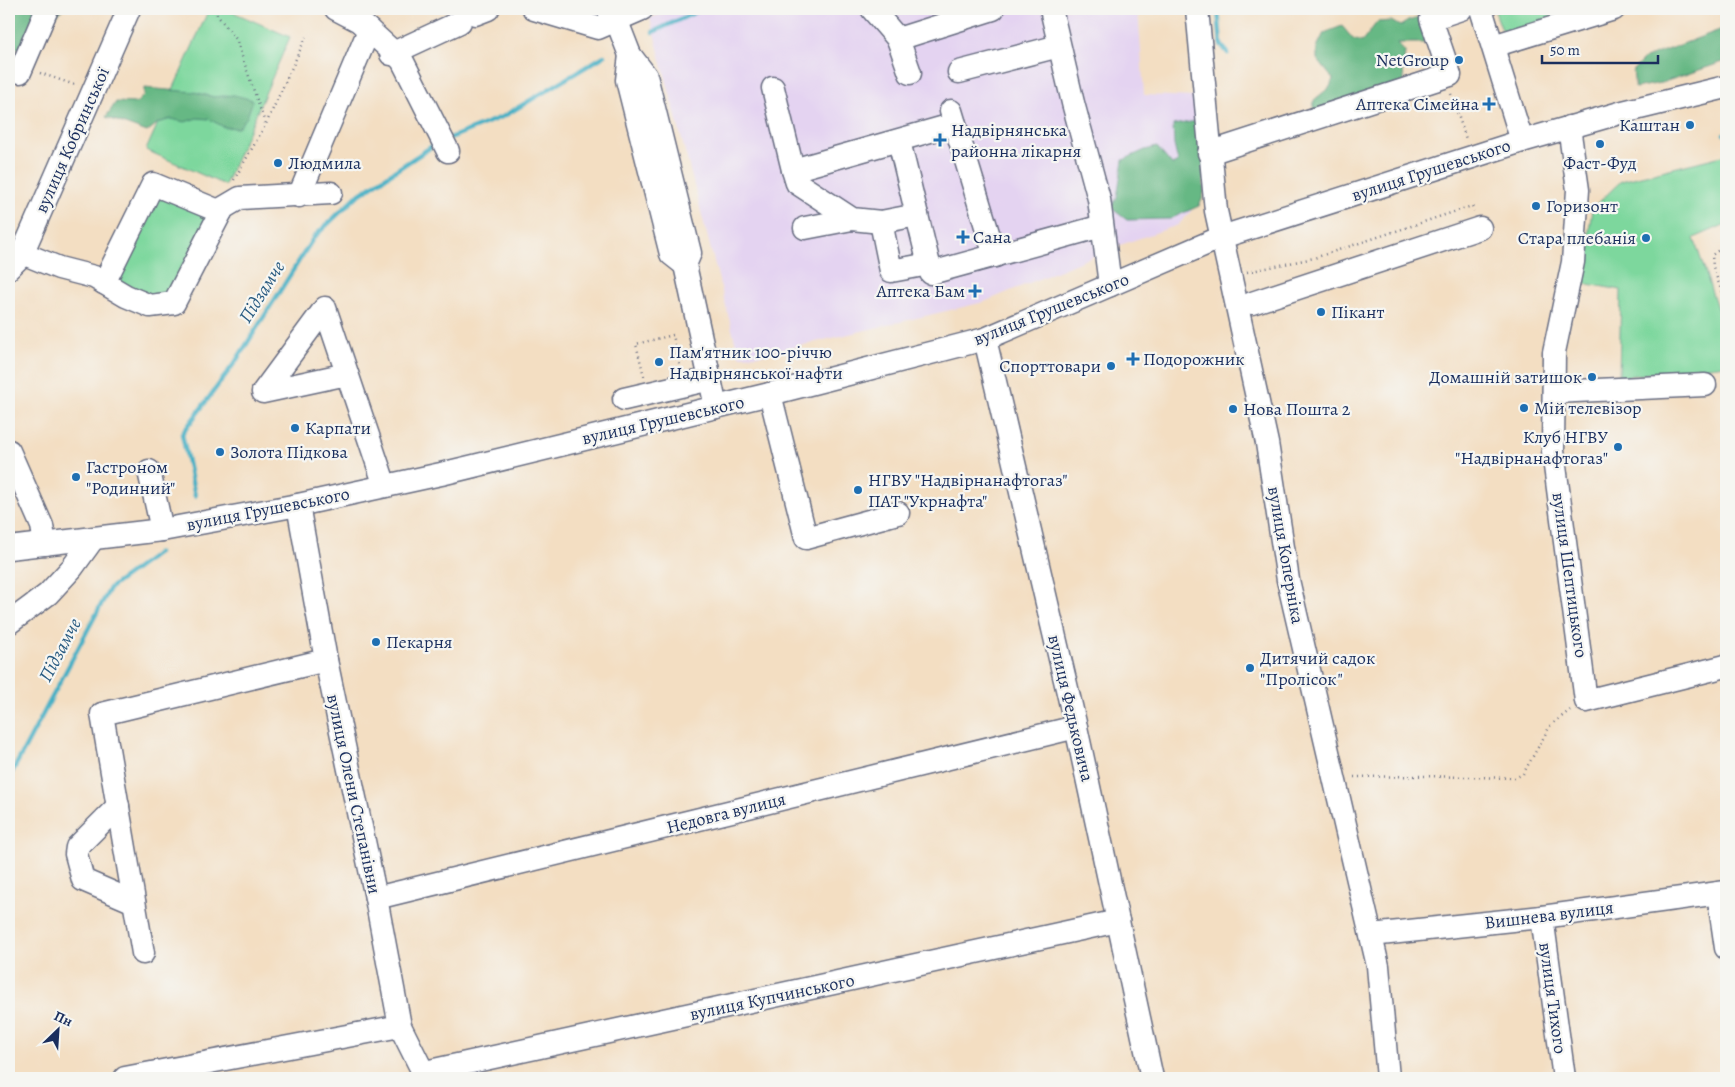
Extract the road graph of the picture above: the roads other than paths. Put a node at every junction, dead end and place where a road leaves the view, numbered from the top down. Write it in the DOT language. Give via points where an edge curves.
graph roads {
  1 [pos="47,9"];
  2 [pos="129,9"];
  3 [pos="336,9"];
  4 [pos="534,9"];
  5 [pos="642,9"];
  6 [pos="872,9"];
  7 [pos="993,9"];
  8 [pos="1050,9"];
  9 [pos="1197,9"];
  10 [pos="1461,9"];
  11 [pos="1481,9"];
  12 [pos="1614,9"];
  13 [pos="612,14"];
  14 [pos="474,15"];
  15 [pos="369,30"];
  16 [pos="898,40"];
  17 [pos="1059,46"];
  18 [pos="1493,46"];
  19 [pos="392,53"];
  20 [pos="20,71"];
  21 [pos="959,72"];
  22 [pos="910,73"];
  23 [pos="1726,87"];
  24 [pos="773,88"];
  25 [pos="1569,127"];
  26 [pos="899,141"];
  27 [pos="1522,141"];
  28 [pos="448,151"];
  29 [pos="1209,152"];
  30 [pos="793,170"];
  31 [pos="331,193"];
  32 [pos="300,196"];
  33 [pos="221,212"];
  34 [pos="917,215"];
  35 [pos="841,216"];
  36 [pos="881,222"];
  37 [pos="1102,226"];
  38 [pos="806,228"];
  39 [pos="1480,228"];
  40 [pos="1222,237"];
  41 [pos="995,256"];
  42 [pos="16,260"];
  43 [pos="929,264"];
  44 [pos="104,283"];
  45 [pos="1110,286"];
  46 [pos="1252,303"];
  47 [pos="985,339"];
  48 [pos="347,374"];
  49 [pos="711,379"];
  50 [pos="1705,385"];
  51 [pos="1554,392"];
  52 [pos="770,394"];
  53 [pos="624,399"];
  54 [pos="716,406"];
  55 [pos="9,451"];
  56 [pos="148,471"];
  57 [pos="385,486"];
  58 [pos="298,504"];
  59 [pos="898,513"];
  60 [pos="162,530"];
  61 [pos="94,540"];
  62 [pos="45,544"];
  63 [pos="9,548"];
  64 [pos="9,623"];
  65 [pos="326,660"];
  66 [pos="1726,666"];
  67 [pos="1076,727"];
  68 [pos="118,806"];
  69 [pos="1722,893"];
  70 [pos="376,898"];
  71 [pos="134,902"];
  72 [pos="1542,918"];
  73 [pos="1118,921"];
  74 [pos="1371,935"];
  75 [pos="1726,948"];
  76 [pos="143,954"];
  77 [pos="400,1026"];
  78 [pos="426,1075"];
  79 [pos="1145,1077"];
  80 [pos="130,1078"];
  81 [pos="1388,1078"];
  82 [pos="1564,1078"];
  1 -- 20 [label="street"];
  2 -- 42 [label="street, вулиця Кобринської"];
  3 -- 15 [label="street"];
  4 -- 13 [label="street" via="598,28"];
  5 -- 13 [label="street"];
  6 -- 16 [label="street"];
  7 -- 16 [label="street"];
  8 -- 17 [label="street"];
  9 -- 29 [label="street, вулиця Коперніка"];
  10 -- 29 [label="street" via="1432,19 1450,74"];
  11 -- 18 [label="street"];
  12 -- 18 [label="street"];
  13 -- 49 [label="street" via="630,55 646,76 690,253 685,265"];
  14 -- 19 [label="street"];
  15 -- 19 [label="street"];
  15 -- 32 [label="street"];
  16 -- 22 [label="street"];
  17 -- 21 [label="street"];
  17 -- 37 [label="street" via="1099,199"];
  18 -- 27 [label="street"];
  19 -- 28 [label="street" via="402,60"];
  23 -- 25 [label="street, вулиця Грушевського"];
  24 -- 30 [label="street"];
  25 -- 27 [label="street, вулиця Грушевського"];
  25 -- 51 [label="street, вулиця Шептицького" via="1578,190 1577,208 1573,262 1554,352"];
  26 -- 30 [label="street"];
  26 -- 34 [label="street"];
  26 -- 41 [label="street" via="953,118"];
  27 -- 40 [label="street, вулиця Грушевського"];
  29 -- 40 [label="street, вулиця Коперніка"];
  30 -- 35 [label="street" via="798,183"];
  31 -- 32 [label="street"];
  32 -- 33 [label="street" via="240,198"];
  33 -- 44 [label="street" via="174,303 150,306"];
  33 -- 44 [label="street" via="153,184"];
  34 -- 36 [label="street"];
  34 -- 43 [label="street"];
  35 -- 36 [label="street"];
  35 -- 38 [label="street"];
  36 -- 43 [label="street" via="891,271"];
  37 -- 41 [label="street"];
  37 -- 45 [label="street"];
  39 -- 46 [label="street"];
  40 -- 45 [label="street, вулиця Грушевського"];
  40 -- 74 [label="street, вулиця Коперніка" via="1267,444 1288,580"];
  41 -- 43 [label="street" via="931,273"];
  42 -- 44 [label="street" via="59,268"];
  45 -- 47 [label="street, вулиця Грушевського"];
  47 -- 52 [label="street, вулиця Грушевського"];
  47 -- 67 [label="street, вулиця Федьковича"];
  48 -- 57 [label="street"];
  49 -- 53 [label="street"];
  49 -- 54 [label="street"];
  50 -- 51 [label="street"];
  51 -- 66 [label="street, вулиця Шептицького" via="1553,451 1586,701"];
  52 -- 54 [label="street, вулиця Грушевського"];
  52 -- 59 [label="street" via="806,538"];
  54 -- 57 [label="street, вулиця Грушевського"];
  55 -- 62 [label="street" via="42,526"];
  56 -- 60 [label="street"];
  57 -- 58 [label="street, вулиця Грушевського"];
  58 -- 60 [label="street, вулиця Грушевського"];
  58 -- 65 [label="street, вулиця Олени Степанівни"];
  60 -- 61 [label="street, вулиця Грушевського"];
  61 -- 62 [label="street, вулиця Грушевського"];
  61 -- 64 [label="street" via="48,594"];
  62 -- 63 [label="street, вулиця Грушевського"];
  65 -- 68 [label="street" via="102,714"];
  65 -- 70 [label="street, вулиця Олени Степанівни"];
  67 -- 70 [label="street, Недовга вулиця"];
  67 -- 73 [label="street, вулиця Федьковича"];
  68 -- 71 [label="street"];
  68 -- 71 [label="street" via="80,844 76,854 83,880"];
  69 -- 72 [label="street, Вишнева вулиця"];
  69 -- 75 [label="street"];
  70 -- 77 [label="street, вулиця Олени Степанівни"];
  71 -- 76 [label="street"];
  72 -- 74 [label="street, Вишнева вулиця"];
  72 -- 82 [label="street, вулиця Тихого"];
  73 -- 78 [label="street, вулиця Купчинського"];
  73 -- 79 [label="street, вулиця Федьковича"];
  74 -- 81 [label="street, вулиця Коперніка" via="1378,966"];
  77 -- 78 [label="street, вулиця Олени Степанівни"];
  77 -- 80 [label="street"];
}
